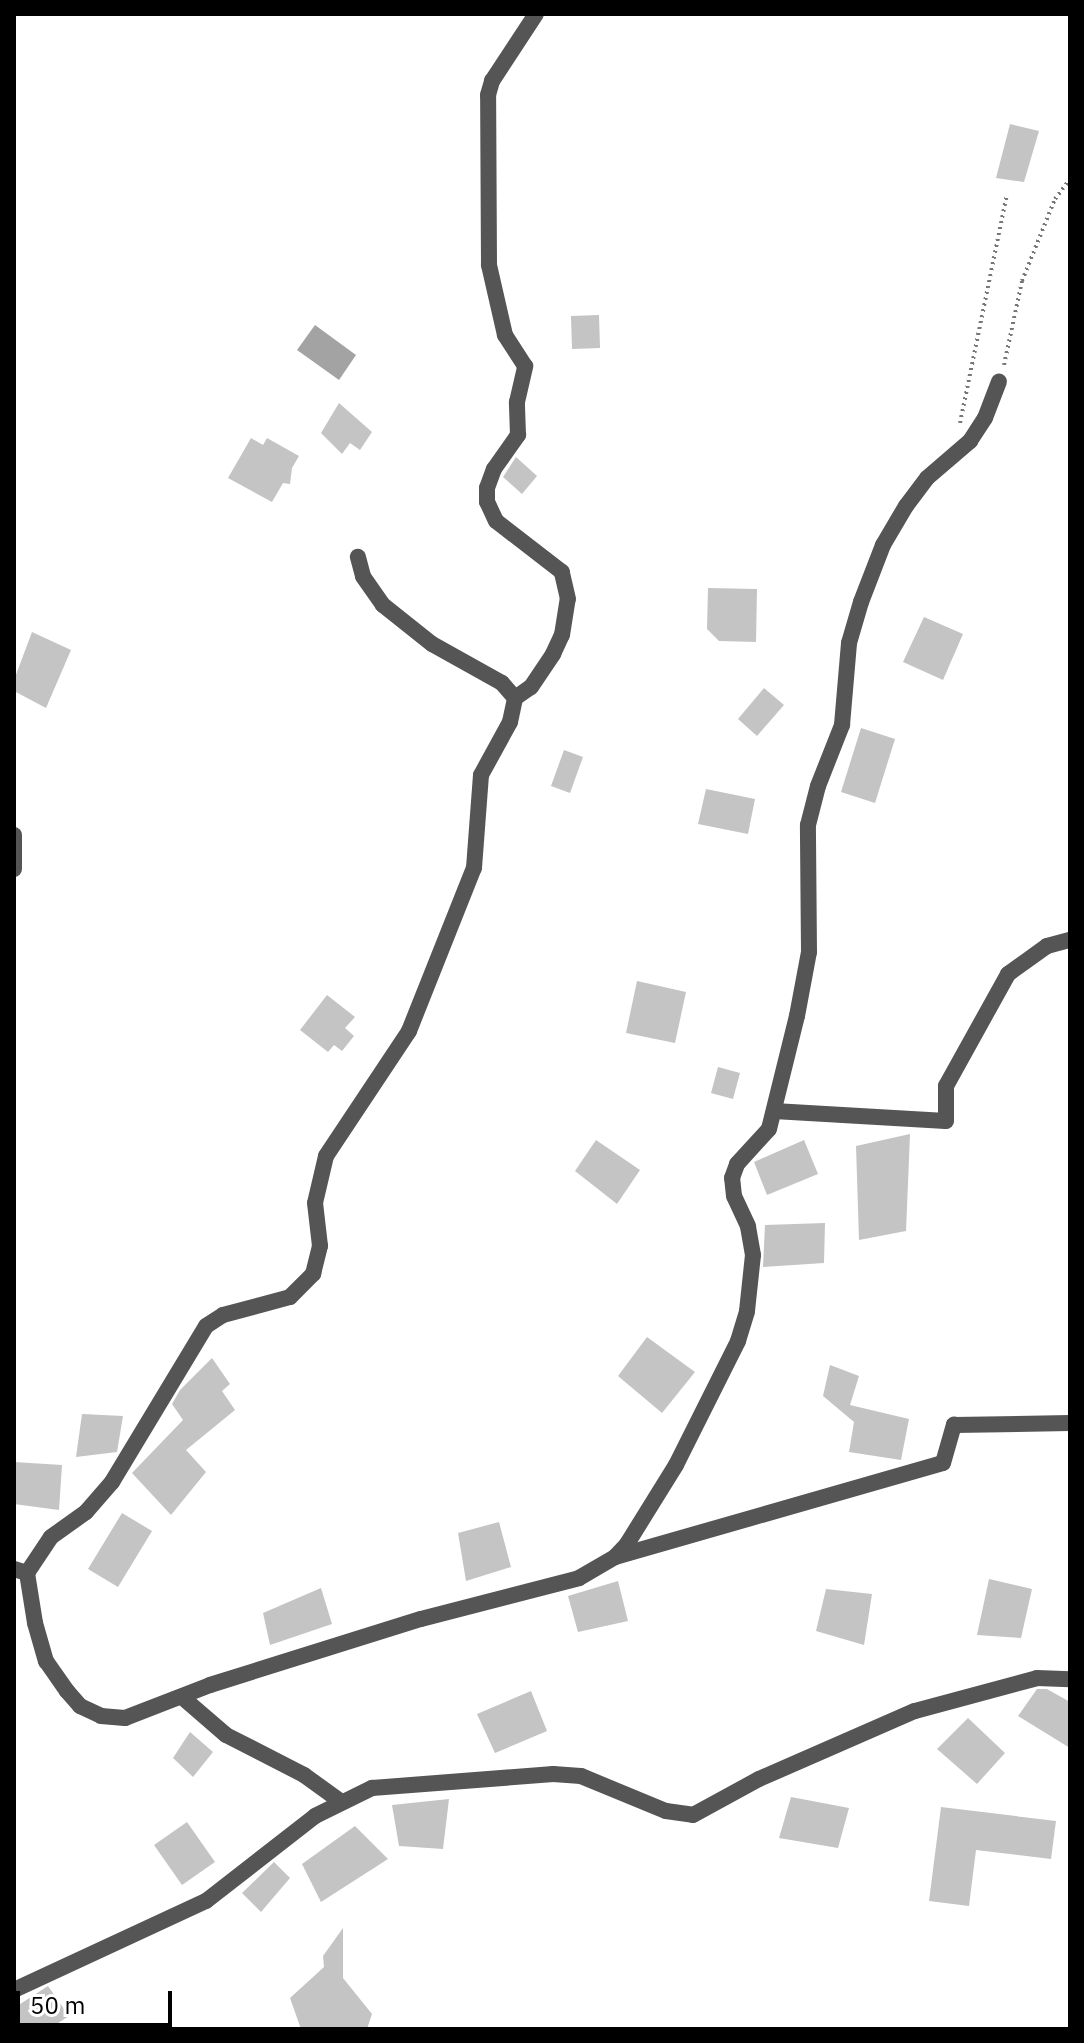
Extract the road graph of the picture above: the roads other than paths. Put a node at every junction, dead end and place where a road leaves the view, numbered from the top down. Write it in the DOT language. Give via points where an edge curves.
graph roads {
  1 [pos="536,14"];
  2 [pos="999,382"];
  3 [pos="358,557"];
  4 [pos="515,698"];
  5 [pos="14,835"];
  6 [pos="14,869"];
  7 [pos="1070,940"];
  8 [pos="774,1111"];
  9 [pos="1070,1423"];
  10 [pos="615,1557"];
  11 [pos="21,1571"];
  12 [pos="1070,1679"];
  13 [pos="182,1697"];
  14 [pos="340,1801"];
  15 [pos="14,1990"];
  1 -- 4 [label="street" via="488,95 489,265 502,326 525,366 517,402 518,435 494,469 487,502 496,521 562,572 568,599 553,654 531,687"];
  2 -- 8 [label="street" via="970,441 927,478 895,524 872,572 849,643 842,725 808,825 809,952"];
  3 -- 4 [label="street" via="363,576 383,605 432,644 502,683"];
  4 -- 11 [label="street" via="510,722 481,775 476,856 464,898 409,1031 326,1156 315,1203 320,1246 313,1274 290,1297 223,1315 206,1326 112,1482"];
  5 -- 6 [label="street"];
  7 -- 8 [label="street" via="1047,946 1008,974 946,1086 946,1121"];
  8 -- 10 [label="street" via="763,1139 737,1164 732,1178 753,1255 738,1341 676,1465"];
  9 -- 10 [label="street" via="954,1425 943,1463"];
  10 -- 13 [label="street" via="579,1578 421,1619"];
  11 -- 13 [label="street" via="46,1661 80,1706 101,1716 125,1718"];
  12 -- 14 [label="street" via="1037,1678 915,1711 759,1779 693,1815 666,1811 592,1779 553,1774 372,1788"];
  13 -- 14 [label="street" via="226,1735 304,1775"];
  14 -- 15 [label="street" via="206,1901"];
}
